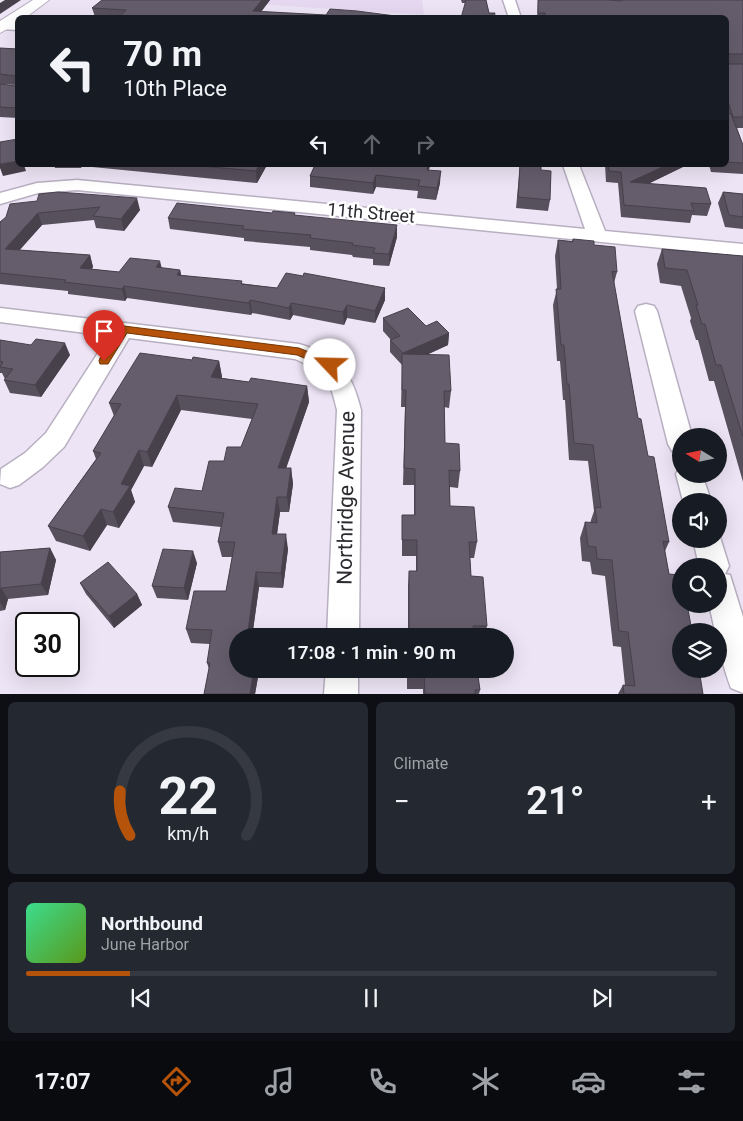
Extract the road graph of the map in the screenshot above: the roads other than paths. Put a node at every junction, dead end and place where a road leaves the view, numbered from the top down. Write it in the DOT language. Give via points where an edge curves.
graph roads {
  1 [pos="42,0"];
  2 [pos="509,0"];
  3 [pos="21,15"];
  4 [pos="514,15"];
  5 [pos="572,167"];
  6 [pos="0,199"];
  7 [pos="597,235"];
  8 [pos="743,250"];
  9 [pos="646,311"];
  10 [pos="0,315"];
  11 [pos="124,329"];
  12 [pos="677,428"];
  13 [pos="10,477"];
  14 [pos="726,613"];
  15 [pos="343,628"];
  16 [pos="743,676"];
  17 [pos="342,678"];
  18 [pos="341,694"];
  1 -- 3 [label="street"];
  2 -- 4 [label="street"];
  5 -- 7 [label="street"];
  6 -- 7 [label="street, 11th Street" via="37,188 77,185"];
  7 -- 8 [label="street, 11th Street"];
  9 -- 12 [label="street"];
  10 -- 11 [label="street"];
  11 -- 13 [label="street" via="55,440"];
  11 -- 15 [label="street, Northridge Avenue" via="299,352 330,365 343,383 349,410"];
  14 -- 16 [label="street"];
  17 -- 18 [label="street"];
}
